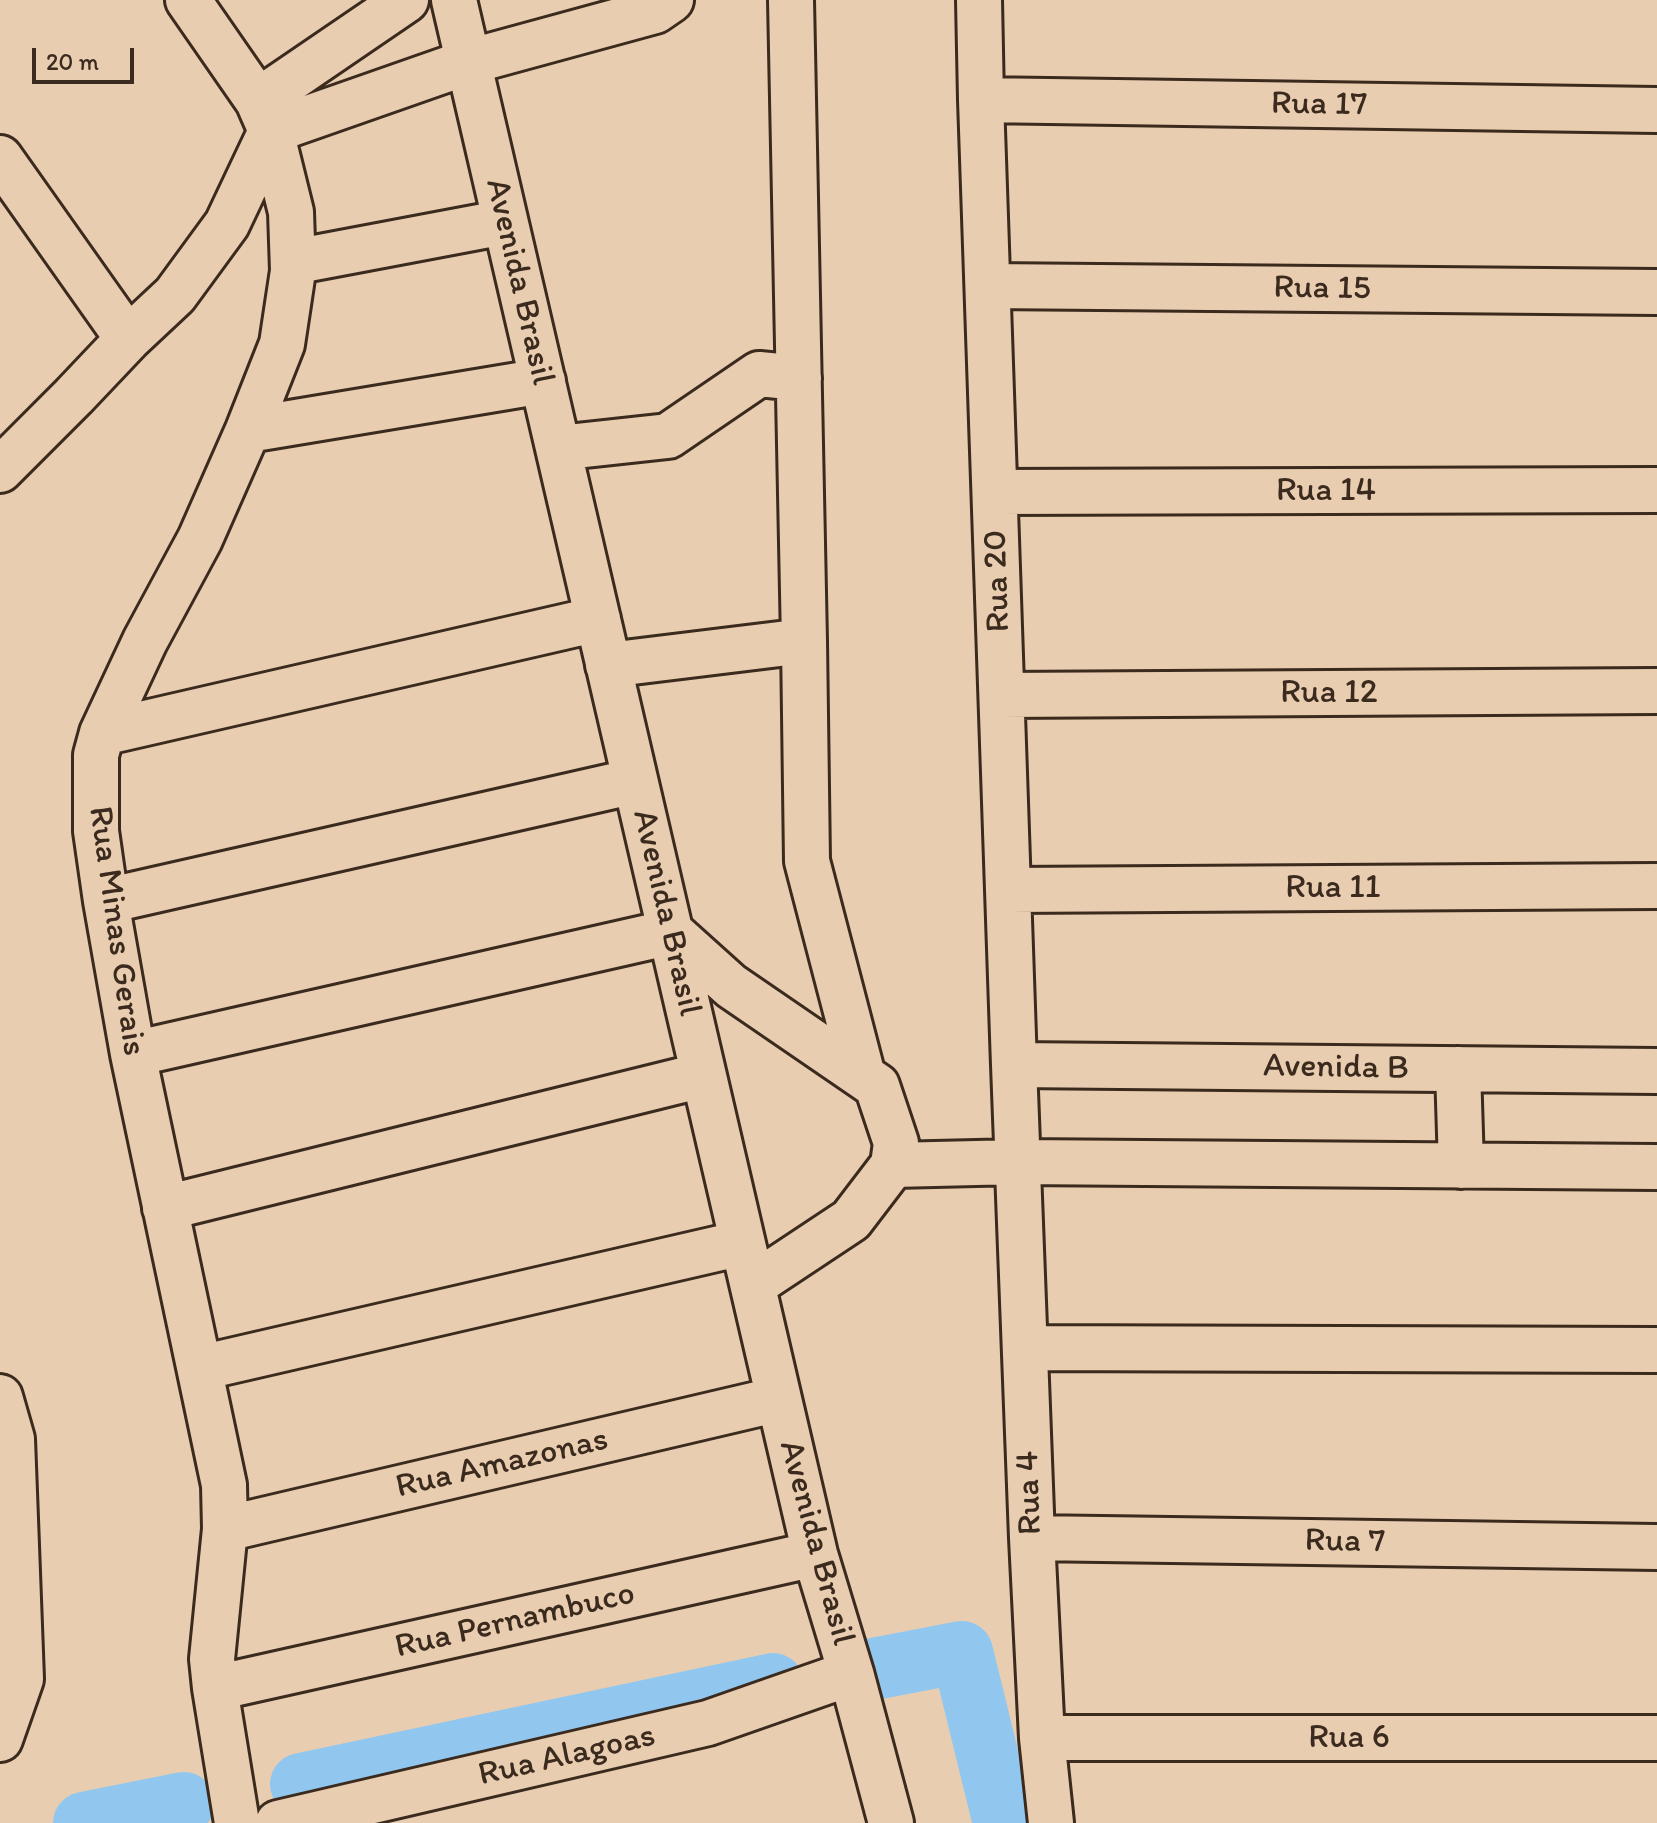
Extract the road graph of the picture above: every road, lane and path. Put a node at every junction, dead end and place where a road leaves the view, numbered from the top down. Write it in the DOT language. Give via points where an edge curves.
graph roads {
  1 [pos="188,0"];
  2 [pos="406,0"];
  3 [pos="454,0"];
  4 [pos="671,0"];
  5 [pos="791,0"];
  6 [pos="979,0"];
  7 [pos="468,62"];
  8 [pos="981,100"];
  9 [pos="1657,110"];
  10 [pos="265,116"];
  11 [pos="0,158"];
  12 [pos="505,222"];
  13 [pos="293,262"];
  14 [pos="988,286"];
  15 [pos="1657,292"];
  16 [pos="128,339"];
  17 [pos="799,378"];
  18 [pos="543,381"];
  19 [pos="248,430"];
  20 [pos="558,448"];
  21 [pos="0,470"];
  22 [pos="1657,490"];
  23 [pos="995,492"];
  24 [pos="598,619"];
  25 [pos="804,641"];
  26 [pos="608,665"];
  27 [pos="1657,691"];
  28 [pos="1002,695"];
  29 [pos="102,733"];
  30 [pos="635,781"];
  31 [pos="1657,886"];
  32 [pos="1009,890"];
  33 [pos="106,901"];
  34 [pos="671,932"];
  35 [pos="133,1054"];
  36 [pos="1014,1065"];
  37 [pos="1458,1069"];
  38 [pos="1657,1071"];
  39 [pos="703,1075"];
  40 [pos="863,1076"];
  41 [pos="1018,1162"];
  42 [pos="893,1165"];
  43 [pos="1461,1166"];
  44 [pos="1657,1167"];
  45 [pos="165,1208"];
  46 [pos="742,1243"];
  47 [pos="753,1285"];
  48 [pos="1025,1348"];
  49 [pos="1657,1350"];
  50 [pos="200,1368"];
  51 [pos="0,1397"];
  52 [pos="779,1399"];
  53 [pos="225,1529"];
  54 [pos="1032,1538"];
  55 [pos="1657,1547"];
  56 [pos="815,1554"];
  57 [pos="851,1673"];
  58 [pos="215,1688"];
  59 [pos="1042,1738"];
  60 [pos="1657,1738"];
  61 [pos="0,1739"];
  62 [pos="237,1823"];
  63 [pos="278,1823"];
  64 [pos="891,1823"];
  65 [pos="1051,1823"];
  1 -- 10 [label="street, Rua Minas Gerais"];
  2 -- 10 [label="street"];
  3 -- 7 [label="street, Avenida Brasil"];
  4 -- 7 [label="street" via="655,11"];
  5 -- 17 [label="street"];
  6 -- 8 [label="street, Rua 20"];
  7 -- 10 [label="street"];
  7 -- 12 [label="street, Avenida Brasil"];
  8 -- 9 [label="street, Rua 17"];
  8 -- 14 [label="street, Rua 20"];
  10 -- 13 [label="street, Rua Minas Gerais" via="291,212"];
  10 -- 16 [label="street" via="227,224 175,295"];
  11 -- 16 [label="street"];
  12 -- 13 [label="street"];
  12 -- 18 [label="street, Avenida Brasil"];
  13 -- 19 [label="street, Rua Minas Gerais" via="282,344"];
  14 -- 15 [label="street, Rua 15"];
  14 -- 23 [label="street, Rua 20"];
  16 -- 21 [label="street"];
  17 -- 20 [label="street" via="759,374 668,436"];
  17 -- 25 [label="street"];
  18 -- 19 [label="street"];
  18 -- 20 [label="street, Avenida Brasil"];
  19 -- 29 [label="street, Rua Minas Gerais" via="200,539"];
  20 -- 24 [label="street, Avenida Brasil"];
  22 -- 23 [label="street, Rua 14"];
  23 -- 28 [label="street, Rua 20"];
  24 -- 26 [label="street, Avenida Brasil"];
  24 -- 29 [label="street"];
  25 -- 26 [label="street"];
  25 -- 40 [label="street" via="807,861"];
  26 -- 30 [label="street, Avenida Brasil"];
  27 -- 28 [label="street, Rua 12"];
  28 -- 32 [label="street, Rua 20"];
  29 -- 33 [label="street, Rua Minas Gerais" via="96,755 96,831"];
  30 -- 33 [label="street"];
  30 -- 34 [label="street, Avenida Brasil"];
  31 -- 32 [label="street, Rua 11"];
  32 -- 36 [label="street, Rua 20"];
  33 -- 35 [label="street, Rua Minas Gerais"];
  34 -- 35 [label="street"];
  34 -- 39 [label="street, Avenida Brasil"];
  34 -- 40 [label="street" via="731,986"];
  35 -- 45 [label="street, Rua Minas Gerais"];
  36 -- 37 [label="street, Avenida B"];
  36 -- 41 [label="street, Rua 20"];
  37 -- 38 [label="street, Avenida B"];
  37 -- 43 [label="street"];
  39 -- 45 [label="street"];
  39 -- 46 [label="street, Avenida Brasil"];
  40 -- 42 [label="street" via="877,1086 896,1143"];
  41 -- 42 [label="street"];
  41 -- 43 [label="street"];
  41 -- 48 [label="street, Rua 4"];
  42 -- 47 [label="street" via="851,1220"];
  43 -- 44 [label="street"];
  45 -- 50 [label="street, Rua Minas Gerais"];
  46 -- 47 [label="street, Avenida Brasil"];
  46 -- 50 [label="street"];
  47 -- 52 [label="street, Avenida Brasil"];
  48 -- 49 [label="street"];
  48 -- 54 [label="street, Rua 4"];
  50 -- 53 [label="street, Rua Minas Gerais" via="224,1485"];
  51 -- 61 [label="street" via="12,1439 21,1679"];
  52 -- 53 [label="street, Rua Amazonas"];
  52 -- 56 [label="street, Avenida Brasil"];
  53 -- 58 [label="street, Rua Minas Gerais" via="212,1659"];
  54 -- 55 [label="street, Rua 7"];
  54 -- 59 [label="street, Rua 4"];
  56 -- 57 [label="street, Avenida Brasil"];
  56 -- 58 [label="street, Rua Pernambuco"];
  57 -- 63 [label="street, Rua Alagoas" via="708,1723"];
  57 -- 64 [label="street, Avenida Brasil"];
  58 -- 62 [label="street, Rua Minas Gerais"];
  59 -- 60 [label="street, Rua 6"];
  59 -- 65 [label="street, Rua 4"];
}
